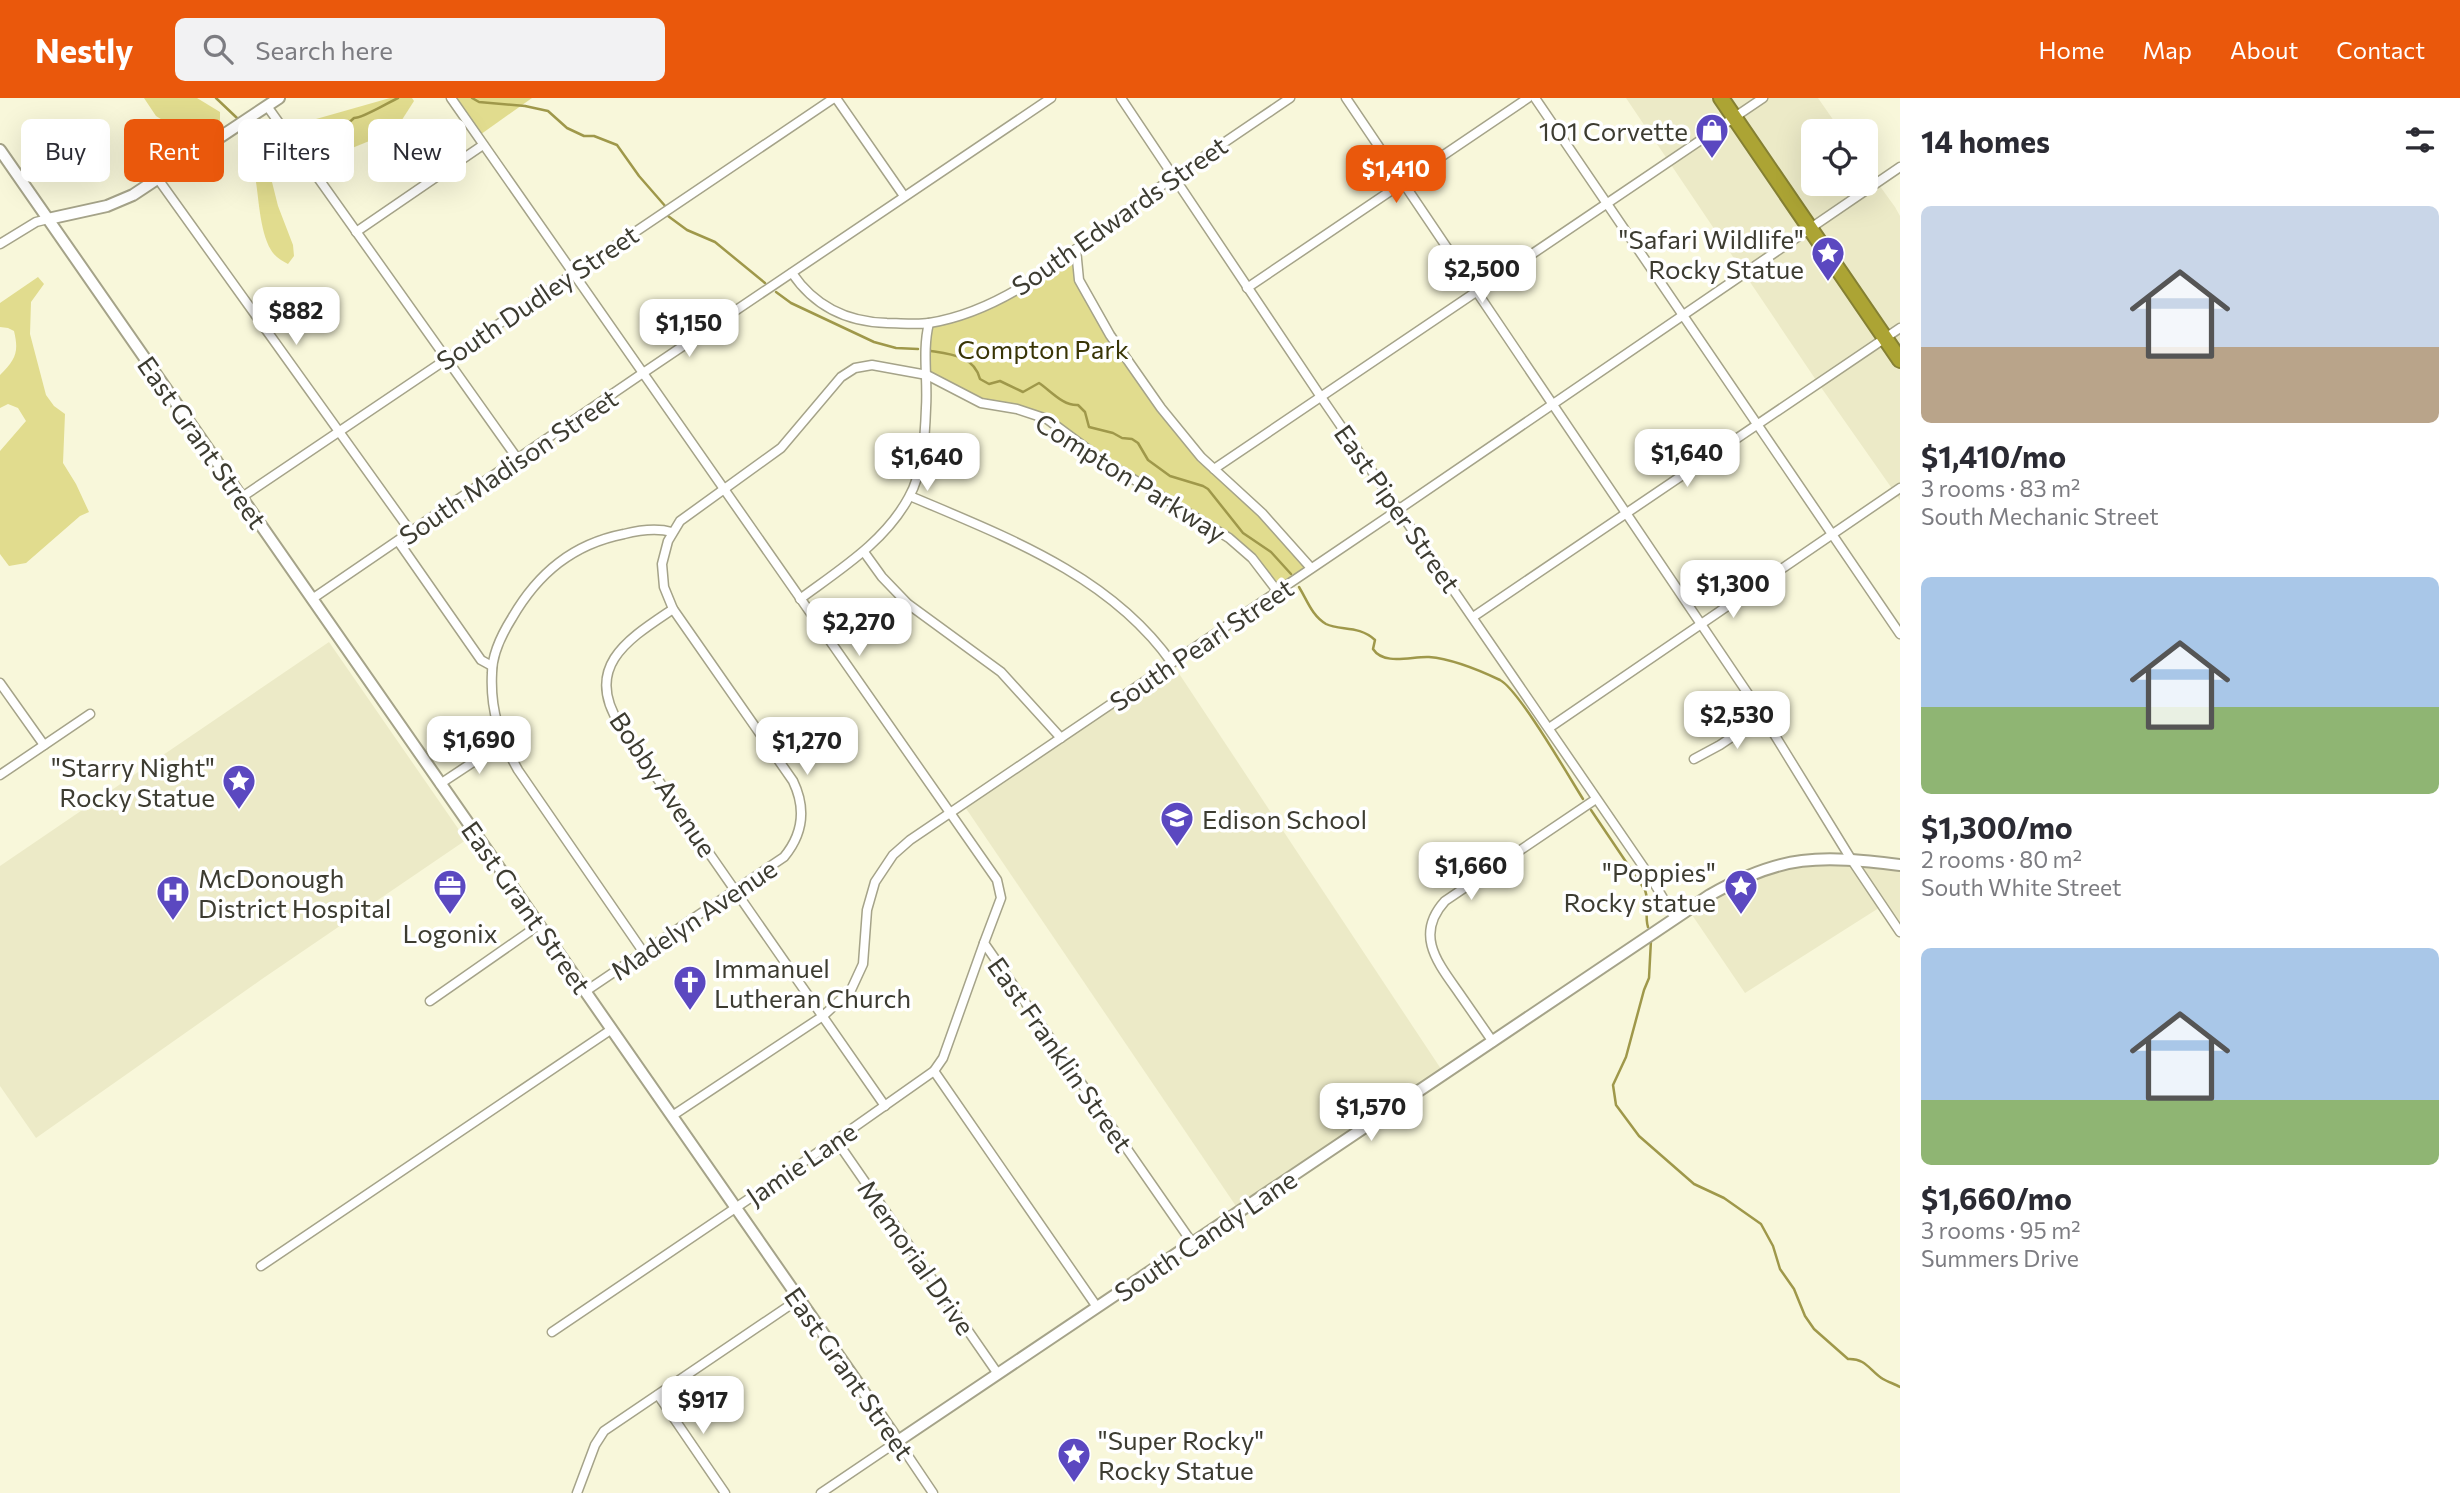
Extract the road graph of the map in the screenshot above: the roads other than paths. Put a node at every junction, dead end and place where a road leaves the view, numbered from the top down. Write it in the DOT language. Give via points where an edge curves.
graph roads {
  1 [pos="279,98"];
  2 [pos="451,98"];
  3 [pos="835,98"];
  4 [pos="1051,98"];
  5 [pos="1121,98"];
  6 [pos="1290,98"];
  7 [pos="1346,98"];
  8 [pos="1528,98"];
  9 [pos="1535,98"];
  10 [pos="1721,98"];
  11 [pos="1763,98"];
  12 [pos="267,106"];
  13 [pos="1734,117"];
  14 [pos="224,135"];
  15 [pos="483,145"];
  16 [pos="0,150"];
  17 [pos="1900,167"];
  18 [pos="1173,178"];
  19 [pos="154,182"];
  20 [pos="160,182"];
  21 [pos="1403,183"];
  22 [pos="904,196"];
  23 [pos="1606,205"];
  24 [pos="48,219"];
  25 [pos="1810,228"];
  26 [pos="356,232"];
  27 [pos="0,243"];
  28 [pos="1076,249"];
  29 [pos="573,272"];
  30 [pos="792,273"];
  31 [pos="1247,288"];
  32 [pos="1477,292"];
  33 [pos="1681,315"];
  34 [pos="929,323"];
  35 [pos="1900,328"];
  36 [pos="1885,338"];
  37 [pos="446,357"];
  38 [pos="1900,360"];
  39 [pos="643,373"];
  40 [pos="927,375"];
  41 [pos="1321,397"];
  42 [pos="1552,404"];
  43 [pos="1757,425"];
  44 [pos="339,431"];
  45 [pos="517,458"];
  46 [pos="1214,469"];
  47 [pos="1900,488"];
  48 [pos="724,491"];
  49 [pos="910,496"];
  50 [pos="242,497"];
  51 [pos="1399,510"];
  52 [pos="1626,514"];
  53 [pos="411,532"];
  54 [pos="672,532"];
  55 [pos="1832,534"];
  56 [pos="398,541"];
  57 [pos="864,552"];
  58 [pos="1311,568"];
  59 [pos="1278,592"];
  60 [pos="313,599"];
  61 [pos="800,599"];
  62 [pos="673,609"];
  63 [pos="1473,617"];
  64 [pos="1701,625"];
  65 [pos="1900,634"];
  66 [pos="1172,663"];
  67 [pos="492,666"];
  68 [pos="0,683"];
  69 [pos="90,714"];
  70 [pos="1763,716"];
  71 [pos="1549,728"];
  72 [pos="1061,738"];
  73 [pos="502,743"];
  74 [pos="44,745"];
  75 [pos="1694,759"];
  76 [pos="0,775"];
  77 [pos="440,784"];
  78 [pos="1596,799"];
  79 [pos="950,813"];
  80 [pos="1851,859"];
  81 [pos="1900,865"];
  82 [pos="736,891"];
  83 [pos="1675,918"];
  84 [pos="539,925"];
  85 [pos="1900,932"];
  86 [pos="984,943"];
  87 [pos="644,953"];
  88 [pos="586,991"];
  89 [pos="430,1000"];
  90 [pos="823,1016"];
  91 [pos="612,1030"];
  92 [pos="1493,1042"];
  93 [pos="934,1071"];
  94 [pos="885,1106"];
  95 [pos="672,1116"];
  96 [pos="836,1140"];
  97 [pos="735,1207"];
  98 [pos="1193,1244"];
  99 [pos="261,1266"];
  100 [pos="799,1299"];
  101 [pos="1097,1307"];
  102 [pos="552,1332"];
  103 [pos="998,1374"];
  104 [pos="658,1395"];
  105 [pos="898,1441"];
  106 [pos="576,1493"];
  107 [pos="726,1493"];
  108 [pos="821,1493"];
  109 [pos="933,1493"];
  1 -- 12 [label="main road"];
  2 -- 15 [label="street, East Franklin Street"];
  3 -- 22 [label="street"];
  3 -- 29 [label="street, South Dudley Street"];
  4 -- 22 [label="street, South Madison Street"];
  5 -- 18 [label="street, East Piper Street"];
  6 -- 18 [label="street, South Edwards Street"];
  7 -- 21 [label="street"];
  8 -- 21 [label="street"];
  9 -- 23 [label="street"];
  10 -- 13 [label="highway"];
  11 -- 13 [label="street"];
  12 -- 14 [label="main road"];
  12 -- 26 [label="street"];
  13 -- 23 [label="street"];
  13 -- 25 [label="highway"];
  15 -- 26 [label="street"];
  15 -- 29 [label="street, East Franklin Street"];
  16 -- 24 [label="main road, East Grant Street"];
  17 -- 25 [label="street, South Pearl Street"];
  18 -- 28 [label="street, South Edwards Street"];
  18 -- 31 [label="street, East Piper Street"];
  19 -- 24 [label="main road" via="107,206"];
  20 -- 44 [label="street"];
  21 -- 31 [label="street"];
  21 -- 32 [label="street"];
  22 -- 30 [label="street, South Madison Street"];
  23 -- 32 [label="street"];
  23 -- 33 [label="street"];
  24 -- 27 [label="street"];
  24 -- 50 [label="main road, East Grant Street"];
  25 -- 33 [label="street, South Pearl Street"];
  25 -- 36 [label="highway"];
  26 -- 37 [label="street"];
  28 -- 34 [label="street, South Edwards Street" via="984,305"];
  28 -- 46 [label="street" via="1079,280 1110,335 1169,419"];
  29 -- 37 [label="street, South Dudley Street"];
  29 -- 39 [label="street, East Franklin Street"];
  30 -- 34 [label="street, South Edwards Street" via="811,296 845,316 871,322"];
  30 -- 39 [label="street, South Madison Street"];
  31 -- 41 [label="street, East Piper Street"];
  32 -- 41 [label="street"];
  32 -- 42 [label="street"];
  33 -- 42 [label="street, South Pearl Street"];
  33 -- 43 [label="street"];
  34 -- 40 [label="street" via="924,347"];
  35 -- 36 [label="street"];
  36 -- 38 [label="highway"];
  36 -- 43 [label="street"];
  37 -- 44 [label="street, South Dudley Street"];
  37 -- 45 [label="street"];
  39 -- 45 [label="street, South Madison Street"];
  39 -- 48 [label="street, East Franklin Street"];
  40 -- 48 [label="street" via="872,365 848,372 781,448"];
  40 -- 49 [label="street" via="922,454"];
  40 -- 59 [label="street, Compton Parkway" via="981,403 1017,408 1047,419 1102,460 1229,538"];
  41 -- 46 [label="street"];
  41 -- 51 [label="street, East Piper Street"];
  42 -- 51 [label="street, South Pearl Street"];
  42 -- 52 [label="street"];
  43 -- 52 [label="street"];
  43 -- 55 [label="street"];
  44 -- 50 [label="street, South Dudley Street"];
  44 -- 53 [label="street"];
  45 -- 53 [label="street, South Madison Street"];
  46 -- 58 [label="street"];
  47 -- 55 [label="street"];
  48 -- 54 [label="street" via="680,521"];
  48 -- 61 [label="street, East Franklin Street"];
  49 -- 57 [label="street"];
  49 -- 66 [label="street" via="1010,540 1093,585 1139,623"];
  50 -- 60 [label="main road, East Grant Street"];
  51 -- 58 [label="street, South Pearl Street"];
  51 -- 63 [label="street, East Piper Street"];
  52 -- 63 [label="street"];
  52 -- 64 [label="street"];
  53 -- 56 [label="street, South Madison Street"];
  54 -- 62 [label="street, Madelyn Avenue" via="662,564 664,587"];
  54 -- 67 [label="street" via="656,529 615,536 584,546 558,562 523,597 500,639"];
  55 -- 64 [label="street"];
  55 -- 65 [label="street"];
  56 -- 60 [label="street, South Madison Street"];
  56 -- 67 [label="street" via="481,660"];
  57 -- 61 [label="street"];
  57 -- 72 [label="street" via="908,604 1001,672"];
  58 -- 59 [label="street, South Pearl Street"];
  59 -- 66 [label="street, South Pearl Street"];
  60 -- 77 [label="main road, East Grant Street"];
  61 -- 79 [label="street, East Franklin Street"];
  62 -- 82 [label="street, Madelyn Avenue" via="793,781 800,800 799,831 790,849"];
  62 -- 82 [label="street, Bobby Avenue" via="622,646 608,674 608,695 614,716"];
  63 -- 71 [label="street, East Piper Street"];
  64 -- 70 [label="street"];
  64 -- 71 [label="street"];
  66 -- 72 [label="street, South Pearl Street"];
  67 -- 73 [label="street" via="493,704"];
  68 -- 74 [label="street"];
  69 -- 74 [label="street"];
  70 -- 75 [label="street"];
  70 -- 80 [label="street"];
  71 -- 78 [label="street, East Piper Street"];
  72 -- 79 [label="street, South Pearl Street"];
  73 -- 77 [label="street"];
  73 -- 87 [label="street"];
  74 -- 76 [label="street"];
  77 -- 84 [label="main road, East Grant Street"];
  78 -- 83 [label="street, East Piper Street"];
  78 -- 92 [label="street" via="1445,901 1434,917 1430,941 1436,959"];
  79 -- 86 [label="street, East Franklin Street" via="1001,888"];
  79 -- 90 [label="street, South Pearl Street" via="901,847 879,874 867,910 860,973 844,998"];
  80 -- 81 [label="main road, South Candy Lane"];
  80 -- 83 [label="main road, South Candy Lane" via="1808,859 1754,873"];
  80 -- 85 [label="street"];
  82 -- 87 [label="street, Madelyn Avenue"];
  82 -- 90 [label="street, Bobby Avenue"];
  83 -- 92 [label="main road, South Candy Lane"];
  84 -- 88 [label="main road, East Grant Street"];
  84 -- 89 [label="street"];
  86 -- 93 [label="street, Jamie Lane" via="943,1058"];
  86 -- 98 [label="street, East Franklin Street"];
  87 -- 88 [label="street, Madelyn Avenue"];
  88 -- 91 [label="main road, East Grant Street"];
  90 -- 94 [label="street, Bobby Avenue"];
  90 -- 95 [label="street, South Pearl Street"];
  91 -- 95 [label="main road, East Grant Street"];
  91 -- 99 [label="street"];
  92 -- 98 [label="main road, South Candy Lane"];
  93 -- 94 [label="street, Jamie Lane"];
  93 -- 101 [label="street"];
  94 -- 96 [label="street, Jamie Lane"];
  95 -- 97 [label="main road, East Grant Street"];
  96 -- 97 [label="street, Jamie Lane"];
  96 -- 103 [label="street, Memorial Drive"];
  97 -- 100 [label="main road, East Grant Street"];
  97 -- 102 [label="street, Jamie Lane"];
  98 -- 101 [label="main road, South Candy Lane"];
  100 -- 104 [label="street"];
  100 -- 105 [label="main road, East Grant Street"];
  101 -- 103 [label="main road, South Candy Lane"];
  103 -- 105 [label="main road, South Candy Lane"];
  104 -- 106 [label="street" via="604,1431"];
  104 -- 107 [label="street"];
  105 -- 108 [label="street, South Candy Lane"];
  105 -- 109 [label="street, East Grant Street"];
}
